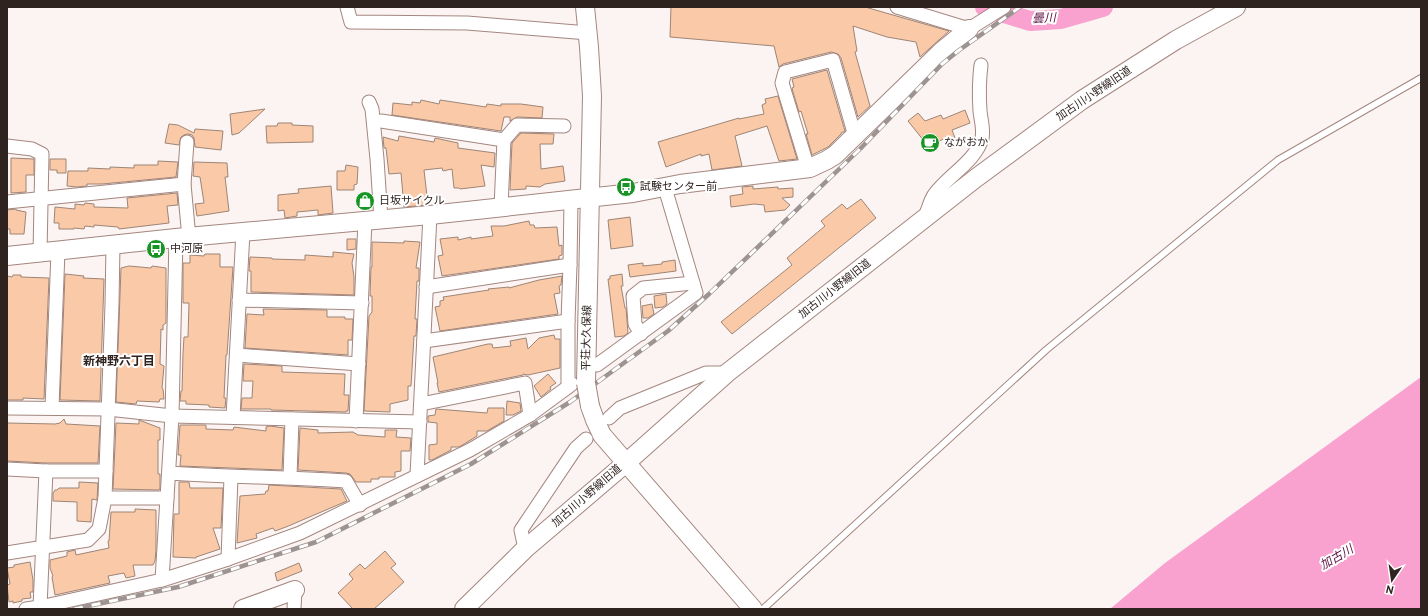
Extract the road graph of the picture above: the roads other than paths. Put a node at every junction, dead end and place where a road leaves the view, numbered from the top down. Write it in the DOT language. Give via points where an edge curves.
graph roads {
  1 [pos="347,7"];
  2 [pos="585,7"];
  3 [pos="897,7"];
  4 [pos="1004,7"];
  5 [pos="1236,7"];
  6 [pos="972,28"];
  7 [pos="588,33"];
  8 [pos="981,65"];
  9 [pos="1421,78"];
  10 [pos="369,102"];
  11 [pos="381,121"];
  12 [pos="557,123"];
  13 [pos="855,136"];
  14 [pos="504,140"];
  15 [pos="187,142"];
  16 [pos="7,146"];
  17 [pos="808,168"];
  18 [pos="184,184"];
  19 [pos="665,188"];
  20 [pos="41,199"];
  21 [pos="580,199"];
  22 [pos="7,202"];
  23 [pos="501,208"];
  24 [pos="430,215"];
  25 [pos="924,219"];
  26 [pos="373,220"];
  27 [pos="243,232"];
  28 [pos="182,238"];
  29 [pos="113,245"];
  30 [pos="58,251"];
  31 [pos="40,253"];
  32 [pos="7,256"];
  33 [pos="570,265"];
  34 [pos="426,287"];
  35 [pos="694,288"];
  36 [pos="239,300"];
  37 [pos="362,303"];
  38 [pos="568,321"];
  39 [pos="641,334"];
  40 [pos="424,341"];
  41 [pos="236,355"];
  42 [pos="360,364"];
  43 [pos="598,365"];
  44 [pos="727,373"];
  45 [pos="575,385"];
  46 [pos="421,404"];
  47 [pos="7,408"];
  48 [pos="52,408"];
  49 [pos="108,409"];
  50 [pos="530,415"];
  51 [pos="172,416"];
  52 [pos="233,418"];
  53 [pos="609,418"];
  54 [pos="292,419"];
  55 [pos="356,421"];
  56 [pos="420,422"];
  57 [pos="586,440"];
  58 [pos="630,467"];
  59 [pos="7,469"];
  60 [pos="46,471"];
  61 [pos="106,471"];
  62 [pos="169,473"];
  63 [pos="417,475"];
  64 [pos="231,477"];
  65 [pos="290,477"];
  66 [pos="105,498"];
  67 [pos="167,498"];
  68 [pos="360,505"];
  69 [pos="43,548"];
  70 [pos="525,549"];
  71 [pos="7,553"];
  72 [pos="228,559"];
  73 [pos="162,580"];
  74 [pos="295,590"];
  75 [pos="40,607"];
  76 [pos="26,609"];
  77 [pos="243,609"];
  78 [pos="294,609"];
  79 [pos="464,609"];
  80 [pos="753,609"];
  81 [pos="763,609"];
  1 -- 7 [label="street" via="351,22 467,23"];
  2 -- 7 [label="street, 平荘大久保線"];
  3 -- 6 [label="street"];
  4 -- 6 [label="street"];
  5 -- 25 [label="street, 加古川小野線旧道" via="1176,40 1082,100"];
  6 -- 13 [label="street" via="943,50"];
  7 -- 21 [label="street, 平荘大久保線" via="592,96"];
  8 -- 25 [label="street" via="979,92 984,129 981,139 969,160 934,195"];
  9 -- 81 [label="lane" via="1278,160 1046,350"];
  10 -- 26 [label="street" via="372,109"];
  11 -- 14 [label="street"];
  12 -- 14 [label="street" via="517,125"];
  13 -- 17 [label="street" via="835,155"];
  13 -- 17 [label="street" via="833,60 785,72 782,83"];
  14 -- 23 [label="street"];
  15 -- 18 [label="street"];
  16 -- 20 [label="street" via="32,149 42,154"];
  17 -- 19 [label="street"];
  18 -- 20 [label="street"];
  18 -- 28 [label="street"];
  19 -- 21 [label="street"];
  19 -- 35 [label="street"];
  20 -- 22 [label="street"];
  20 -- 31 [label="street"];
  21 -- 23 [label="street"];
  21 -- 33 [label="street"];
  21 -- 45 [label="street, 平荘大久保線"];
  23 -- 24 [label="street"];
  24 -- 26 [label="street"];
  24 -- 34 [label="street"];
  25 -- 44 [label="street, 加古川小野線旧道"];
  26 -- 27 [label="street"];
  26 -- 37 [label="street"];
  27 -- 28 [label="street"];
  27 -- 36 [label="street"];
  28 -- 29 [label="street"];
  28 -- 51 [label="street"];
  29 -- 30 [label="street"];
  29 -- 49 [label="street"];
  30 -- 31 [label="street"];
  30 -- 48 [label="street"];
  31 -- 32 [label="street"];
  33 -- 34 [label="street"];
  33 -- 38 [label="street"];
  34 -- 40 [label="street"];
  35 -- 39 [label="street"];
  35 -- 39 [label="street" via="643,288 633,296 636,324"];
  36 -- 37 [label="street"];
  36 -- 41 [label="street"];
  37 -- 42 [label="street"];
  38 -- 40 [label="street"];
  38 -- 45 [label="street"];
  39 -- 43 [label="street"];
  40 -- 46 [label="street"];
  41 -- 42 [label="street"];
  41 -- 52 [label="street"];
  42 -- 55 [label="street"];
  44 -- 53 [label="street" via="706,373 620,408"];
  44 -- 58 [label="street, 加古川小野線旧道"];
  45 -- 50 [label="street"];
  45 -- 58 [label="street, 平荘大久保線, bridge" via="590,406 602,435"];
  46 -- 50 [label="street" via="525,383"];
  46 -- 56 [label="street"];
  47 -- 48 [label="street"];
  48 -- 49 [label="street"];
  49 -- 51 [label="street"];
  49 -- 61 [label="street"];
  50 -- 63 [label="street" via="470,450"];
  51 -- 52 [label="street"];
  51 -- 62 [label="street"];
  52 -- 54 [label="street"];
  54 -- 55 [label="street"];
  54 -- 65 [label="street"];
  55 -- 56 [label="street"];
  56 -- 63 [label="street"];
  57 -- 70 [label="street" via="576,448 521,530"];
  58 -- 70 [label="street, 加古川小野線旧道"];
  58 -- 80 [label="street, 平荘大久保線"];
  59 -- 60 [label="street"];
  60 -- 61 [label="street"];
  60 -- 69 [label="street"];
  61 -- 66 [label="street"];
  62 -- 64 [label="street"];
  62 -- 67 [label="street"];
  63 -- 68 [label="street"];
  64 -- 65 [label="street"];
  64 -- 72 [label="street"];
  65 -- 68 [label="street" via="346,481"];
  66 -- 67 [label="street"];
  66 -- 69 [label="street" via="99,529 88,540"];
  67 -- 73 [label="street"];
  68 -- 72 [label="street" via="300,533"];
  69 -- 71 [label="street"];
  69 -- 75 [label="street"];
  70 -- 79 [label="street, 加古川小野線旧道"];
  72 -- 73 [label="street"];
  73 -- 75 [label="street"];
  74 -- 77 [label="street"];
  74 -- 78 [label="street"];
  75 -- 76 [label="street"];
}
